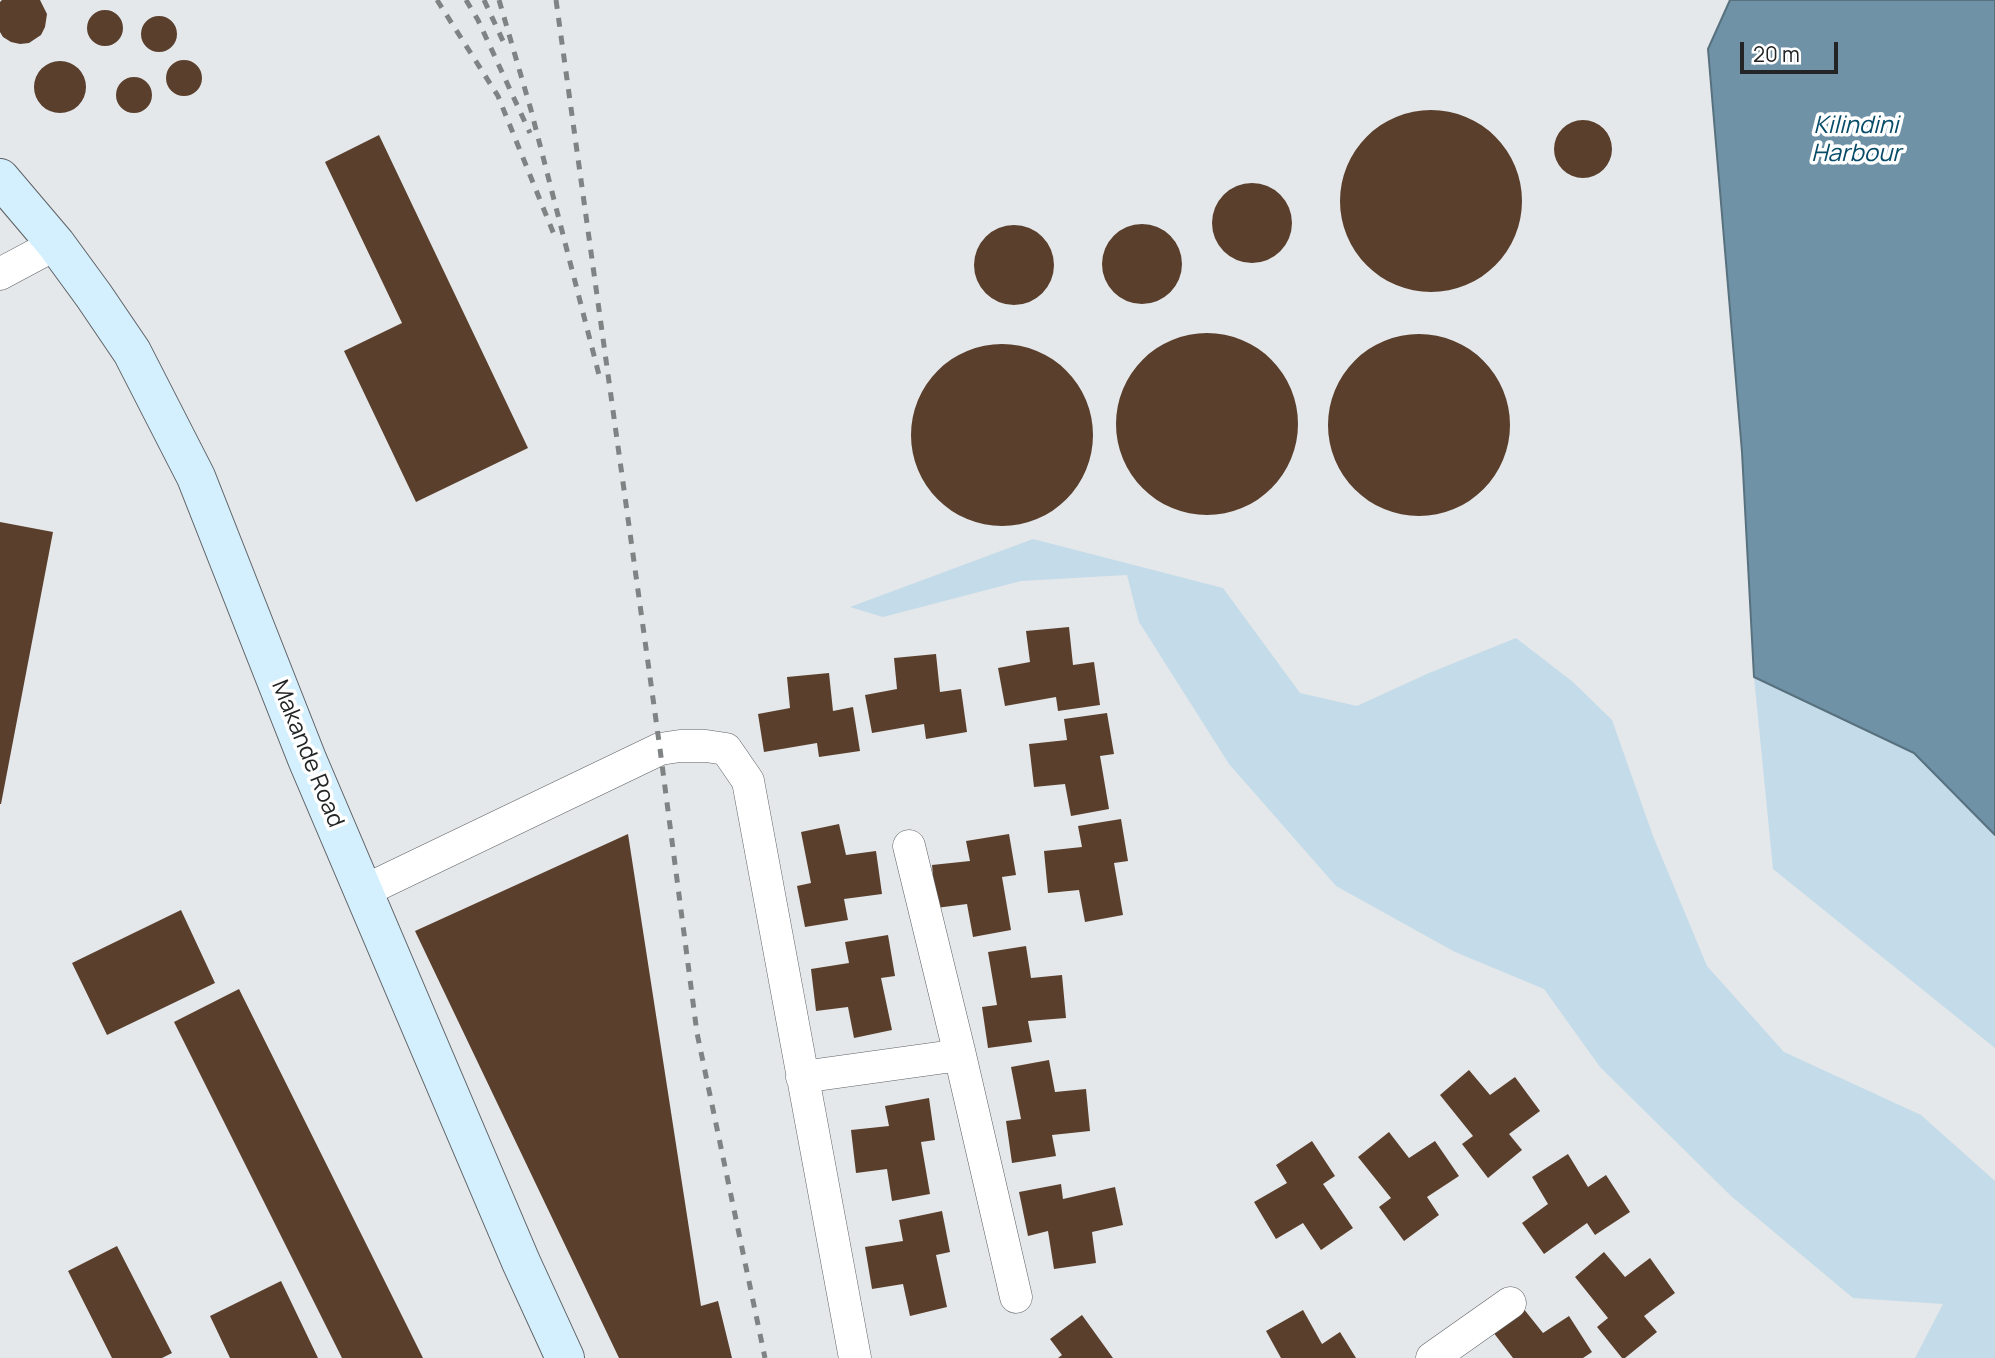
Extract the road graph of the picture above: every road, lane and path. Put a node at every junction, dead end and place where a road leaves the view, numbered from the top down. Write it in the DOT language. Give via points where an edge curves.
graph roads {
  1 [pos="0,178"];
  2 [pos="56,244"];
  3 [pos="0,274"];
  4 [pos="909,846"];
  5 [pos="364,891"];
  6 [pos="960,1055"];
  7 [pos="802,1077"];
  8 [pos="1016,1297"];
  9 [pos="1510,1303"];
  10 [pos="565,1358"];
  11 [pos="855,1358"];
  12 [pos="1432,1358"];
  1 -- 2 [label="main road, Makande Road"];
  2 -- 3 [label="street"];
  2 -- 5 [label="main road, Makande Road" via="132,352 196,477"];
  4 -- 6 [label="street"];
  5 -- 7 [label="street" via="660,749 726,749 748,781"];
  5 -- 10 [label="main road, Makande Road"];
  6 -- 7 [label="street"];
  6 -- 8 [label="street"];
  7 -- 11 [label="street"];
  9 -- 12 [label="street"];
}
